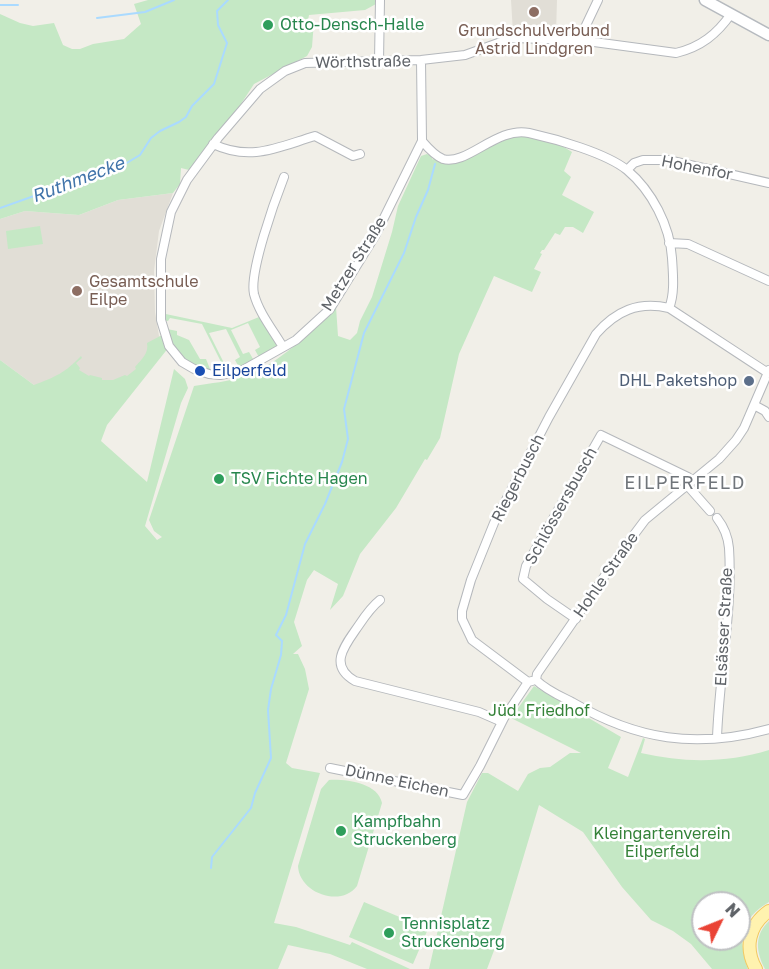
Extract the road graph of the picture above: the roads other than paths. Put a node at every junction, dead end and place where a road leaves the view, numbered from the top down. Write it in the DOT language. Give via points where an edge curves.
graph roads {
  1 [pos="380,0"];
  2 [pos="598,0"];
  3 [pos="705,0"];
  4 [pos="731,14"];
  5 [pos="769,35"];
  6 [pos="579,40"];
  7 [pos="421,60"];
  8 [pos="379,61"];
  9 [pos="422,141"];
  10 [pos="213,144"];
  11 [pos="360,154"];
  12 [pos="627,170"];
  13 [pos="284,177"];
  14 [pos="769,183"];
  15 [pos="669,243"];
  16 [pos="769,281"];
  17 [pos="669,308"];
  18 [pos="283,347"];
  19 [pos="768,372"];
  20 [pos="754,405"];
  21 [pos="769,417"];
  22 [pos="690,483"];
  23 [pos="710,511"];
  24 [pos="717,518"];
  25 [pos="380,600"];
  26 [pos="576,619"];
  27 [pos="532,681"];
  28 [pos="502,722"];
  29 [pos="769,729"];
  30 [pos="717,738"];
  31 [pos="330,768"];
  32 [pos="463,795"];
  33 [pos="769,911"];
  34 [pos="756,969"];
  1 -- 8 [label="street"];
  2 -- 6 [label="street"];
  3 -- 4 [label="main road"];
  4 -- 5 [label="main road"];
  4 -- 6 [label="street, Wörthstraße" via="715,34 676,53"];
  6 -- 7 [label="street, Wörthstraße" via="512,38 465,55"];
  7 -- 8 [label="street, Wörthstraße"];
  7 -- 9 [label="street, Metzer Straße"];
  8 -- 10 [label="street, Wörthstraße" via="305,63 285,71 260,89"];
  9 -- 12 [label="street" via="444,159 455,159 496,138 528,133 560,141"];
  9 -- 18 [label="street, Metzer Straße" via="375,236 330,309"];
  10 -- 11 [label="street" via="253,154 315,136 353,156"];
  10 -- 18 [label="street, Wörthstraße" via="187,180 171,212 161,259 161,320 166,341 182,362 216,374 237,373"];
  12 -- 14 [label="street, Hohenfor" via="643,160 668,160"];
  12 -- 15 [label="street" via="650,197"];
  13 -- 18 [label="street" via="252,281 257,303"];
  15 -- 16 [label="street" via="688,244"];
  15 -- 17 [label="street"];
  17 -- 19 [label="street"];
  17 -- 27 [label="street, Riegerbusch" via="635,306 610,319 596,334 482,551 464,601 465,629 472,640"];
  19 -- 20 [label="street, Hohle Straße"];
  20 -- 21 [label="street"];
  20 -- 22 [label="street, Hohle Straße" via="736,440"];
  22 -- 23 [label="street"];
  22 -- 26 [label="street, Hohle Straße" via="645,520"];
  22 -- 26 [label="street, Schlössersbusch" via="688,477 601,435 526,566 523,579"];
  24 -- 30 [label="street, Elsässer Straße" via="729,547"];
  25 -- 28 [label="street" via="343,649 343,671 363,683 479,712"];
  26 -- 27 [label="street, Hohle Straße"];
  27 -- 28 [label="street, Hohle Straße"];
  27 -- 30 [label="street, Riegerbusch" via="622,727 678,739"];
  28 -- 32 [label="street, Hohle Straße"];
  29 -- 30 [label="street, Riegerbusch"];
  31 -- 32 [label="street, Dünne Eichen"];
  33 -- 34 [label="main road" via="758,920 749,937"];
}
